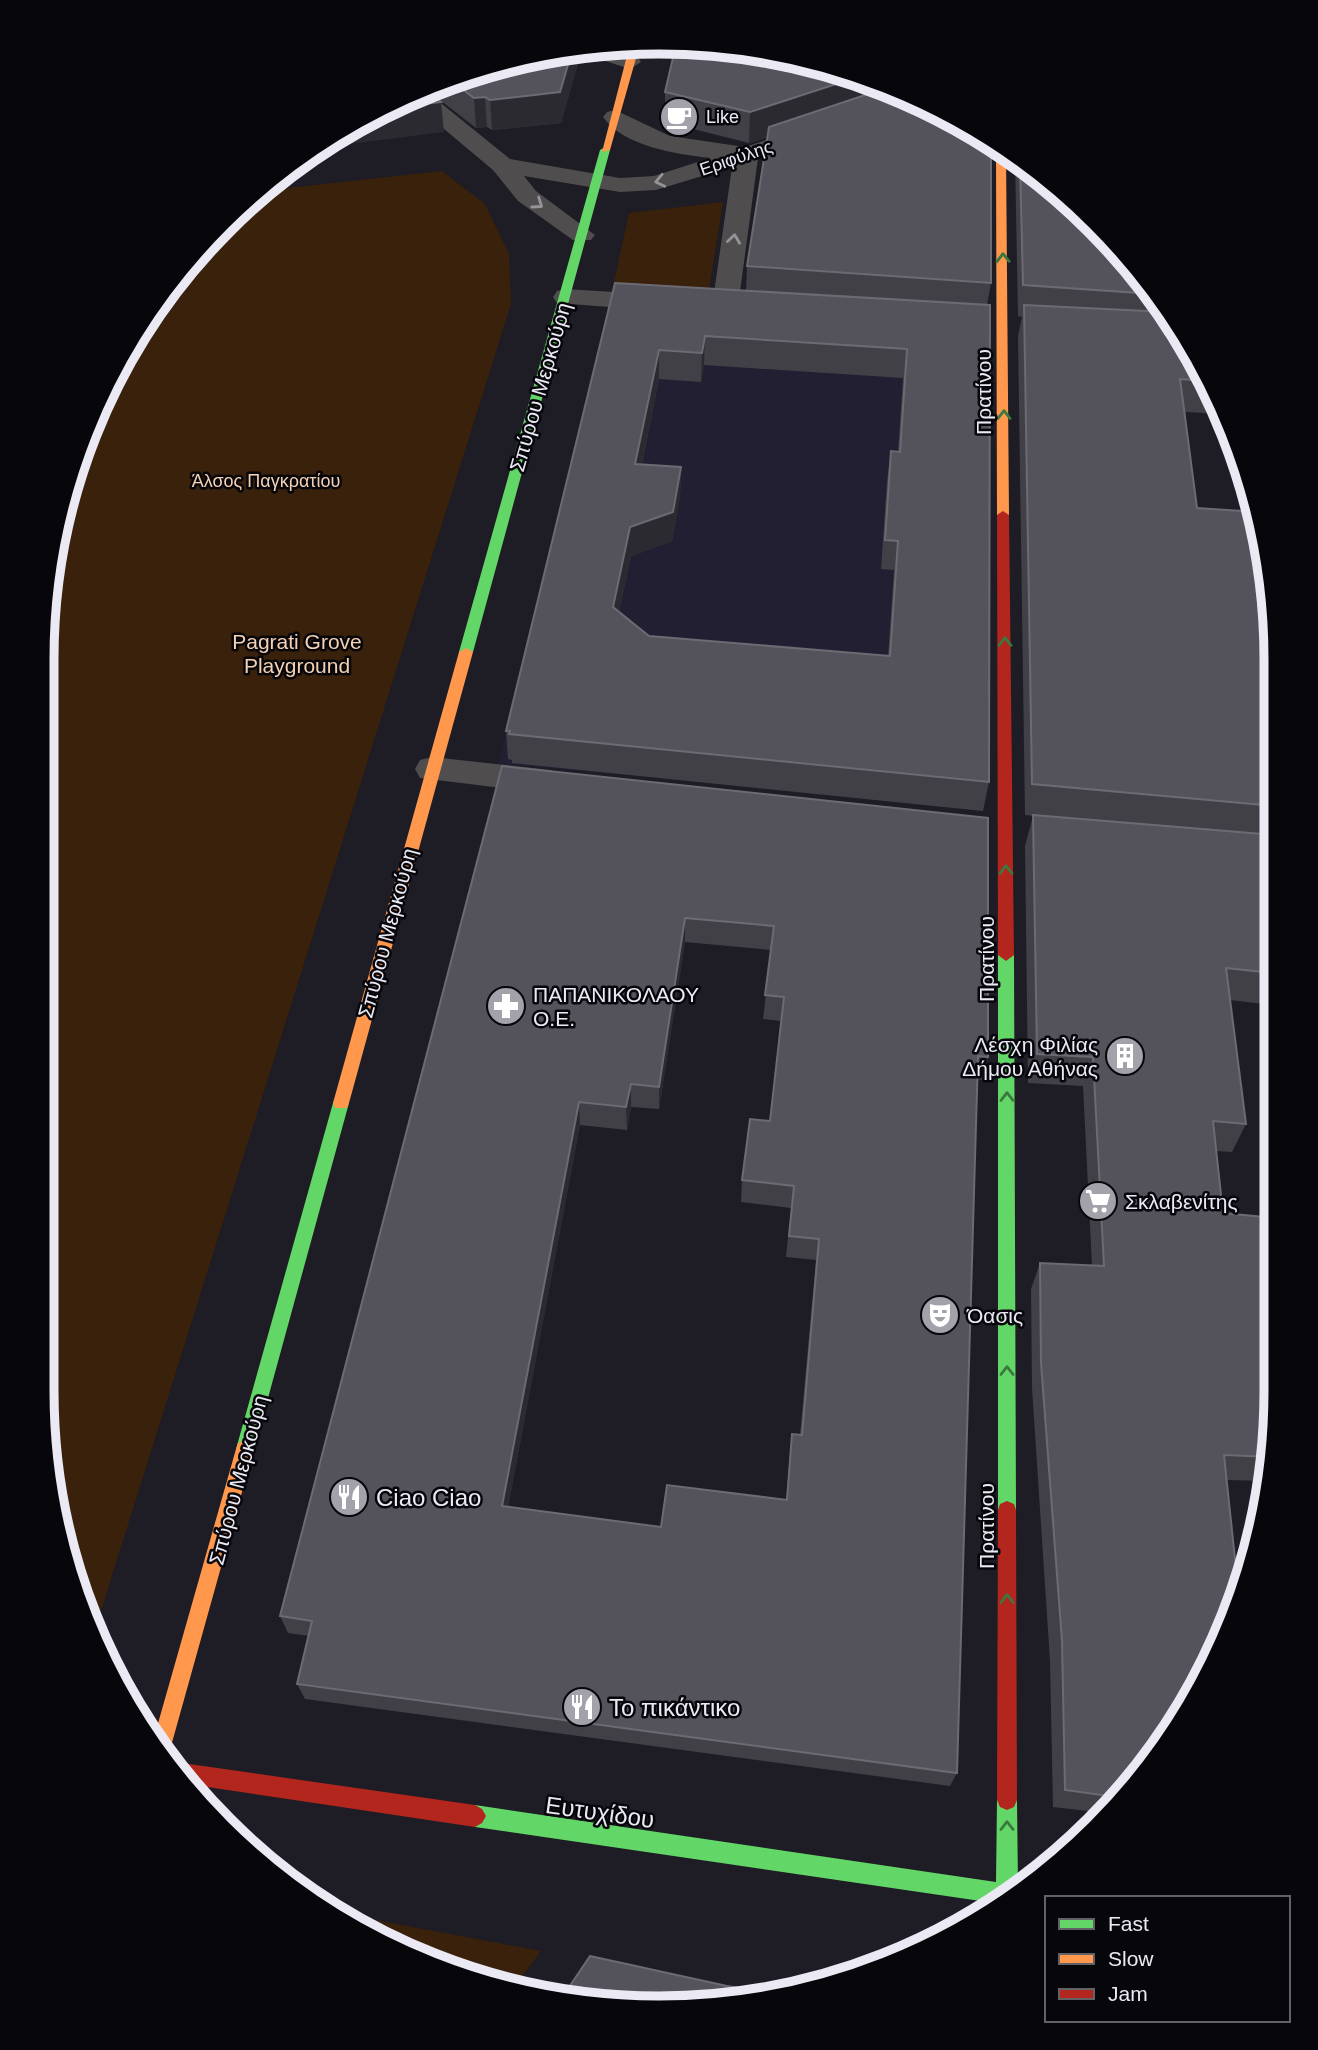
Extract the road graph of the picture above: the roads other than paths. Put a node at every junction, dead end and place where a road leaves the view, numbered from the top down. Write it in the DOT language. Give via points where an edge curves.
graph roads {
  1 [pos="632,55"];
  2 [pos="425,101"];
  3 [pos="897,104"];
  4 [pos="615,117"];
  5 [pos="477,145"];
  6 [pos="746,154"];
  7 [pos="1002,161"];
  8 [pos="502,165"];
  9 [pos="599,174"];
  10 [pos="582,235"];
  11 [pos="566,297"];
  12 [pos="703,305"];
  13 [pos="752,309"];
  14 [pos="976,324"];
  15 [pos="1003,326"];
  16 [pos="1031,328"];
  17 [pos="432,769"];
  18 [pos="583,785"];
  19 [pos="164,1738"];
  20 [pos="191,1774"];
  21 [pos="1009,1884"];
  22 [pos="996,1893"];
  1 -- 4 [label="main road, Σπύρου Μερκούρη"];
  2 -- 5 [label="street"];
  3 -- 6 [label="street, Εριφύλης"];
  4 -- 6 [label="street" via="659,143"];
  4 -- 9 [label="main road, Σπύρου Μερκούρη"];
  5 -- 8 [label="street"];
  5 -- 9 [label="street"];
  6 -- 9 [label="street, Εριφύλης, one-way" via="656,183"];
  12 -- 6 [label="street, one-way"];
  15 -- 7 [label="main road, Πρατίνου, one-way"];
  8 -- 9 [label="street"];
  8 -- 10 [label="street, one-way" via="527,196"];
  9 -- 10 [label="main road, Σπύρου Μερκούρη"];
  10 -- 11 [label="main road, Σπύρου Μερκούρη"];
  11 -- 12 [label="street"];
  11 -- 17 [label="main road, Σπύρου Μερκούρη"];
  12 -- 13 [label="street"];
  14 -- 15 [label="street"];
  15 -- 16 [label="street"];
  21 -- 15 [label="main road, Πρατίνου, one-way"];
  17 -- 18 [label="street"];
  17 -- 19 [label="main road, Σπύρου Μερκούρη"];
  20 -- 22 [label="main road, Ευτυχίδου"];
}
